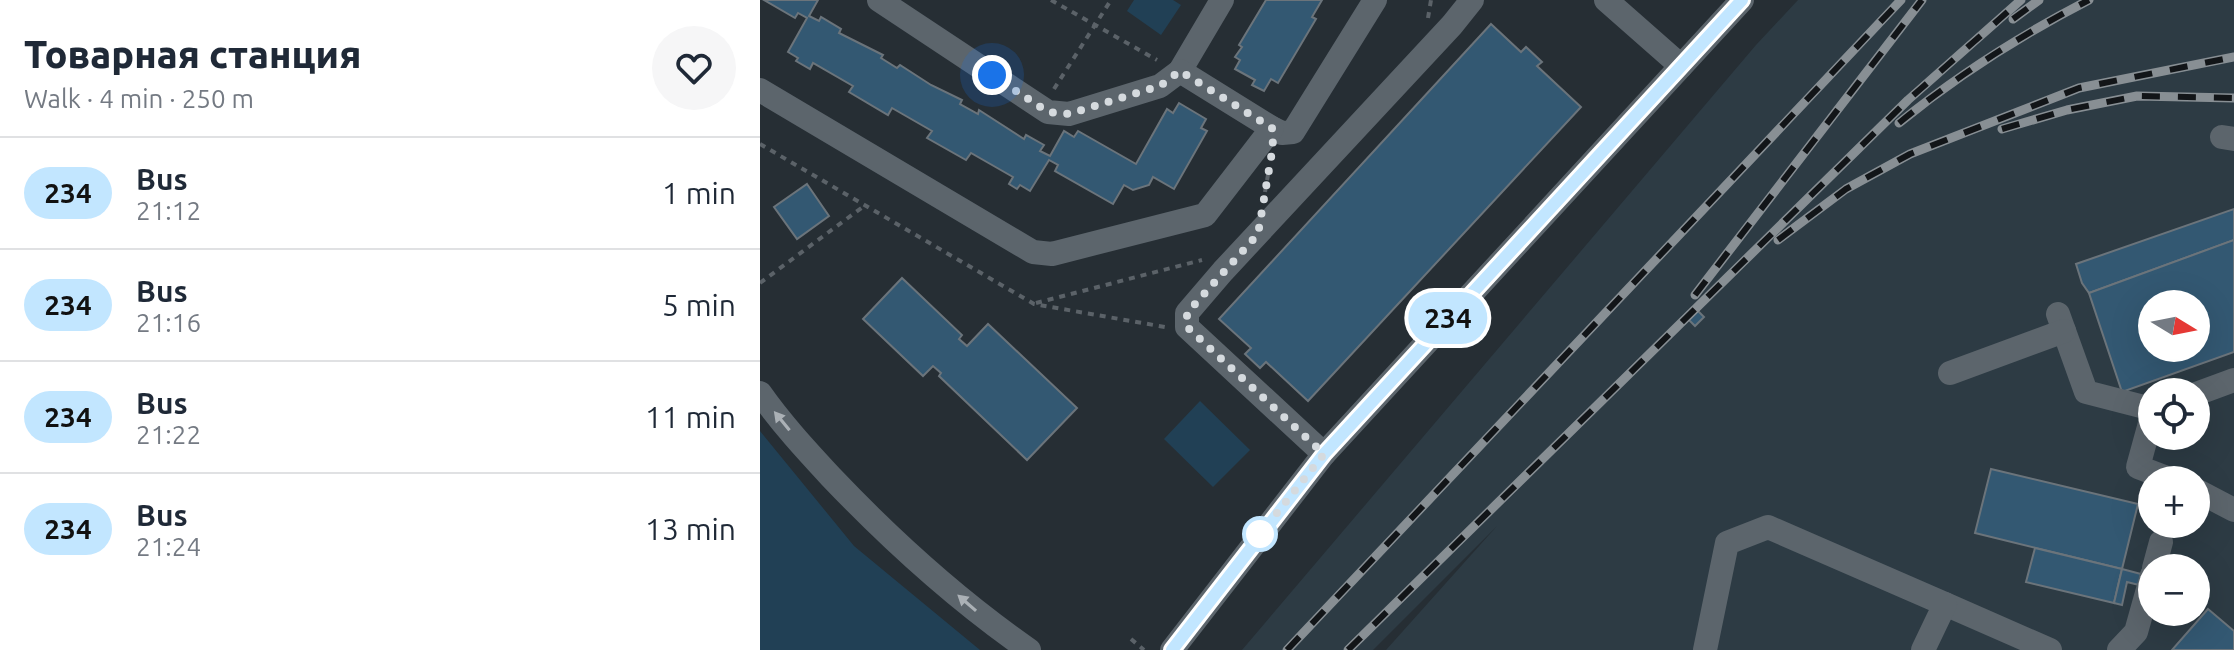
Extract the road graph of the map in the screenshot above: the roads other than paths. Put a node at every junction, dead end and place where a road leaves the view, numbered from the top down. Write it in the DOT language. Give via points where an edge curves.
graph roads {
  1 [pos="879,0"];
  2 [pos="1222,0"];
  3 [pos="1375,0"];
  4 [pos="1472,0"];
  5 [pos="1606,0"];
  6 [pos="1742,0"];
  7 [pos="1681,66"];
  8 [pos="1180,71"];
  9 [pos="760,90"];
  10 [pos="1272,128"];
  11 [pos="1950,373"];
  12 [pos="2234,380"];
  13 [pos="2210,389"];
  14 [pos="760,393"];
  15 [pos="2138,405"];
  16 [pos="1324,454"];
  17 [pos="2210,497"];
  18 [pos="2234,510"];
  19 [pos="2161,542"];
  20 [pos="2158,554"];
  21 [pos="1945,604"];
  22 [pos="2138,625"];
  23 [pos="1029,650"];
  24 [pos="1172,650"];
  25 [pos="1705,650"];
  26 [pos="1923,650"];
  27 [pos="2050,650"];
  28 [pos="2119,650"];
  1 -- 8 [label="street" via="1048,112 1069,114 1160,86"];
  2 -- 8 [label="street"];
  3 -- 10 [label="street" via="1298,127 1282,133"];
  4 -- 16 [label="street" via="1187,313 1187,327"];
  5 -- 7 [label="street"];
  6 -- 7 [label="street"];
  7 -- 16 [label="street"];
  8 -- 10 [label="street"];
  9 -- 10 [label="street" via="1033,252 1052,254 1205,215"];
  11 -- 15 [label="street" via="2061,322 2086,392"];
  12 -- 13 [label="street"];
  23 -- 14 [label="street, one-way" via="892,538 806,450"];
  16 -- 24 [label="street"];
  17 -- 18 [label="street"];
  19 -- 20 [label="street"];
  21 -- 25 [label="street" via="1768,527 1727,543"];
  21 -- 26 [label="street"];
  21 -- 27 [label="street"];
  22 -- 28 [label="street"];
}
